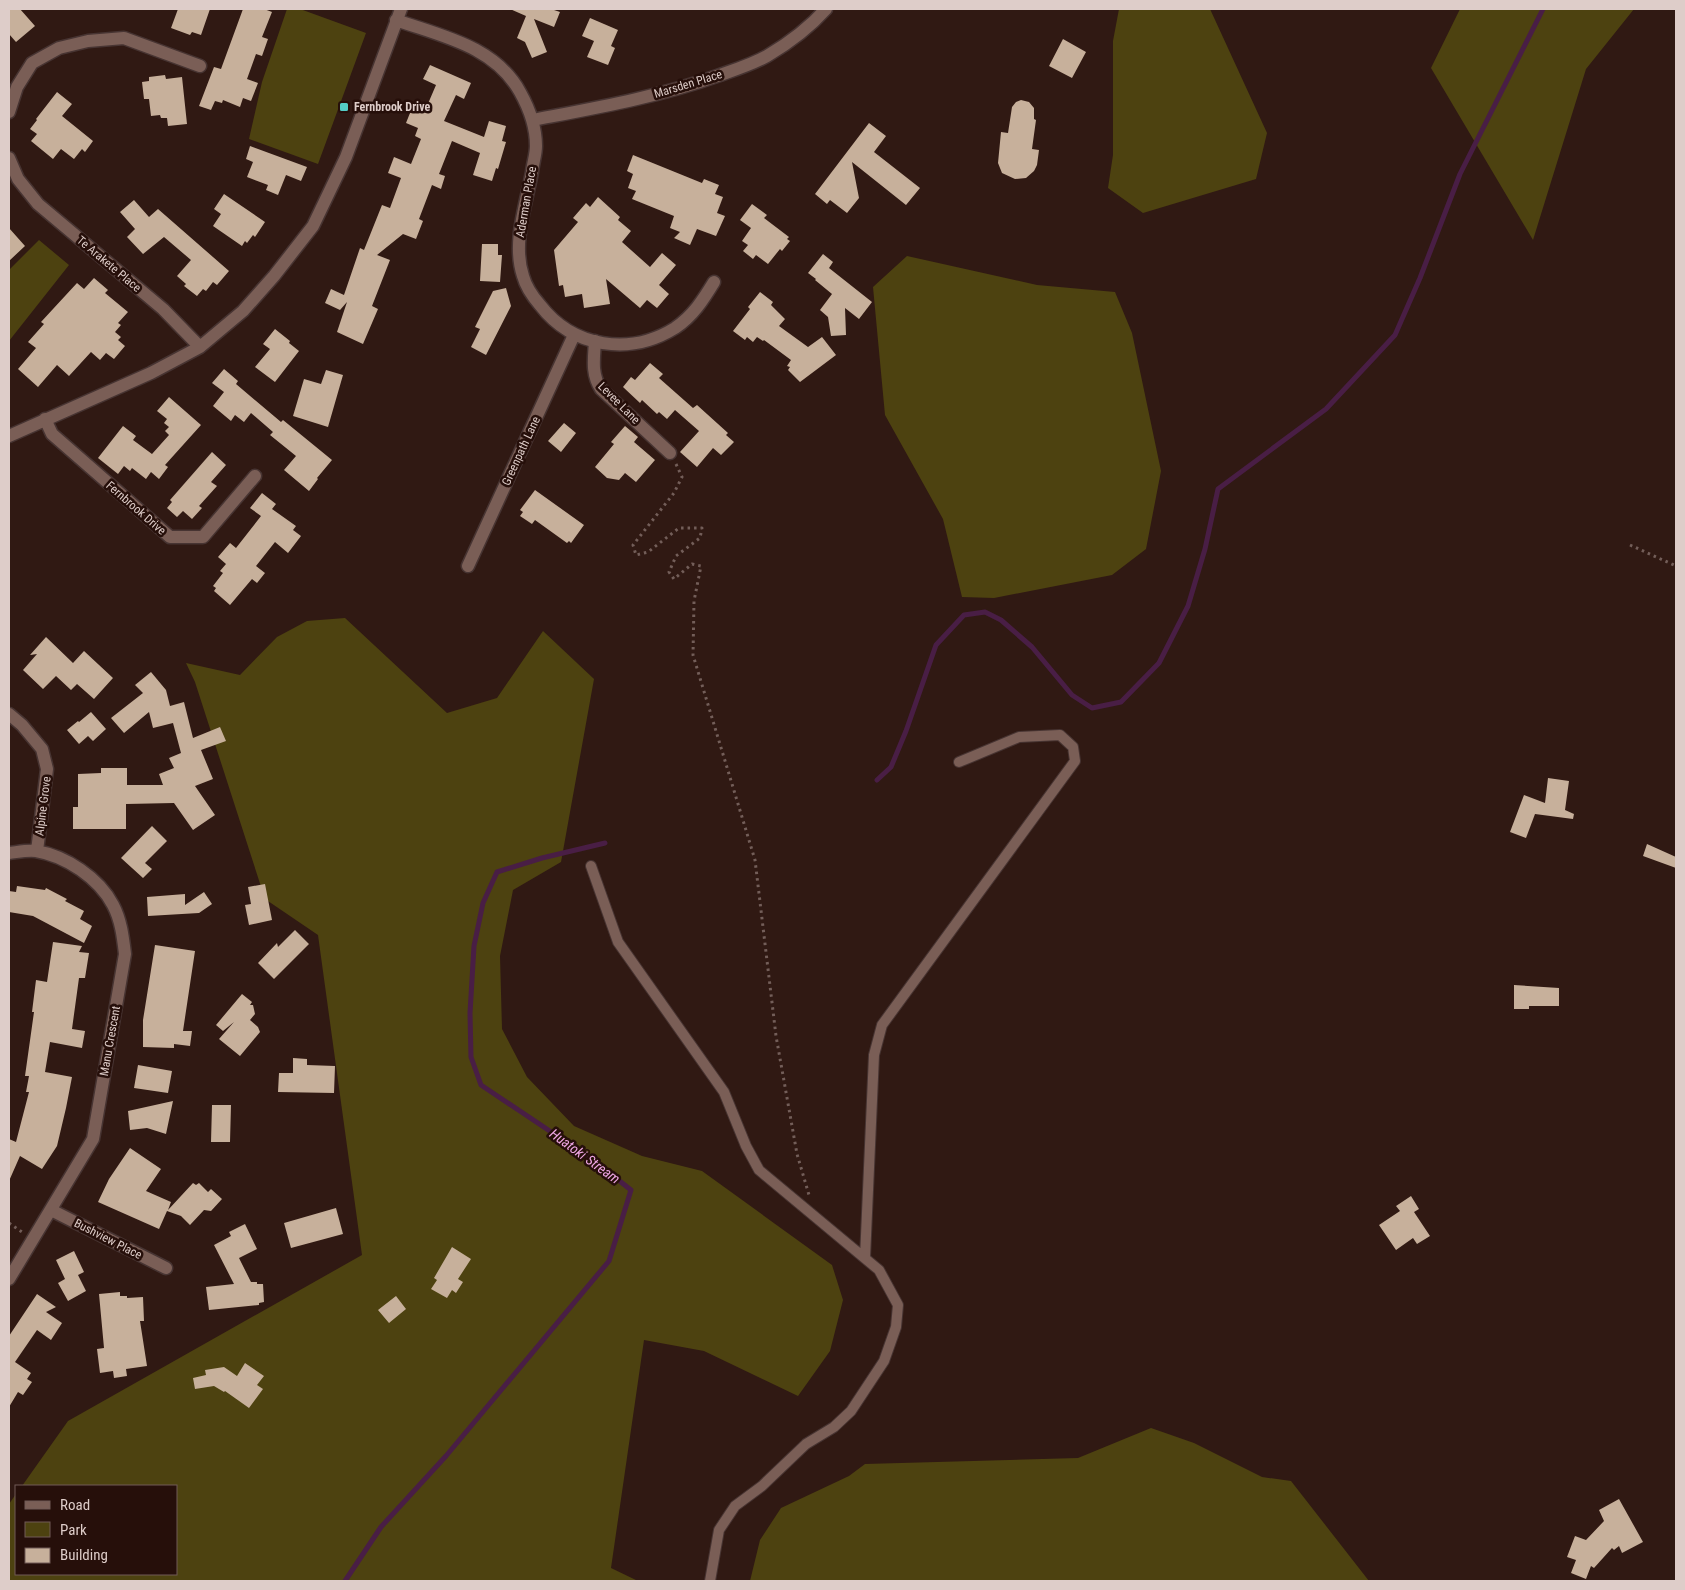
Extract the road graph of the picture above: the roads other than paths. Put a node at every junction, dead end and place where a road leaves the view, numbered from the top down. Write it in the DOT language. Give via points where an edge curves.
graph roads {
  1 [pos="826,9"];
  2 [pos="398,14"];
  3 [pos="200,66"];
  4 [pos="9,112"];
  5 [pos="532,120"];
  6 [pos="9,158"];
  7 [pos="14,183"];
  8 [pos="714,282"];
  9 [pos="574,335"];
  10 [pos="595,341"];
  11 [pos="200,347"];
  12 [pos="45,419"];
  13 [pos="9,436"];
  14 [pos="670,452"];
  15 [pos="255,476"];
  16 [pos="468,566"];
  17 [pos="9,714"];
  18 [pos="960,762"];
  19 [pos="37,851"];
  20 [pos="9,853"];
  21 [pos="591,866"];
  22 [pos="51,1210"];
  23 [pos="865,1258"];
  24 [pos="166,1268"];
  25 [pos="9,1279"];
  26 [pos="710,1581"];
  1 -- 5 [label="street, Marsden Place" via="786,44 743,67 648,97"];
  2 -- 5 [label="street, Aderman Place" via="492,59 519,90"];
  2 -- 11 [label="street" via="346,157 313,226 243,311"];
  3 -- 4 [label="street" via="124,38 88,41 59,48 32,63 17,87"];
  5 -- 9 [label="street, Aderman Place" via="536,146 519,242 523,277 545,312"];
  6 -- 7 [label="street, Te Arakete Place"];
  7 -- 11 [label="street, Te Arakete Place" via="163,309"];
  8 -- 10 [label="street, Aderman Place" via="697,309 676,327 654,339 622,345"];
  9 -- 10 [label="street, Aderman Place"];
  9 -- 16 [label="street, Greenpath Lane"];
  10 -- 14 [label="street, Levee Lane" via="594,374 601,389"];
  11 -- 12 [label="street" via="151,373"];
  12 -- 13 [label="street"];
  12 -- 15 [label="street, Fernbrook Drive" via="52,434 170,538 203,537"];
  17 -- 19 [label="street, Alpine Grove" via="42,749 47,769"];
  18 -- 23 [label="lane" via="1018,736 1060,735 1073,746 1075,761 882,1025 874,1055"];
  19 -- 20 [label="street, Manu Crescent"];
  19 -- 22 [label="street, Manu Crescent" via="70,863 99,885 113,905 122,928 125,954 93,1139"];
  21 -- 23 [label="lane" via="618,942 724,1092 759,1170"];
  22 -- 24 [label="street, Bushview Place"];
  22 -- 25 [label="street, Manu Crescent"];
  23 -- 26 [label="lane" via="879,1270 898,1304 896,1327 884,1361 851,1410 834,1427 806,1444 762,1486 735,1506 719,1530"];
}
